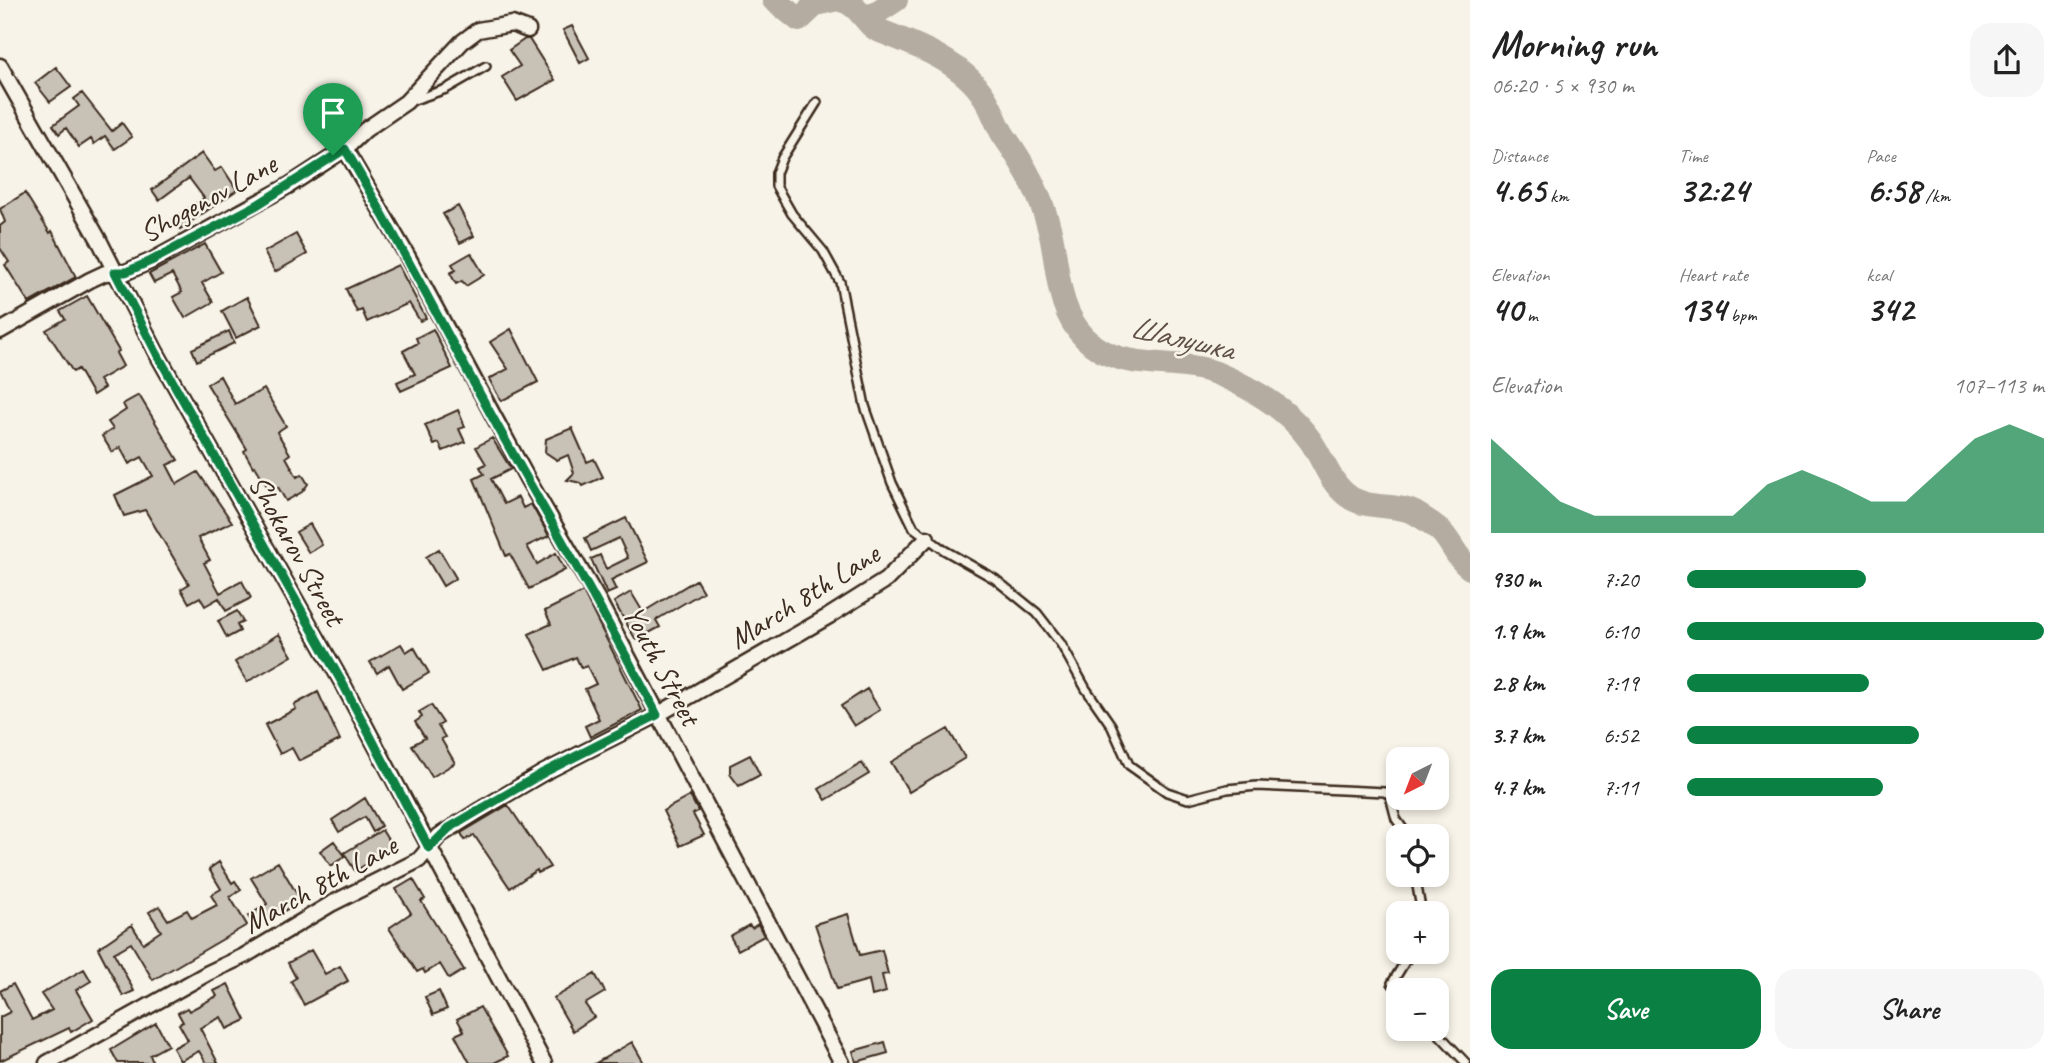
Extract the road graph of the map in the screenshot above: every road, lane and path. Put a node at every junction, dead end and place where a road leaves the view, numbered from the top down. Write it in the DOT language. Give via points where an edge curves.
graph roads {
  1 [pos="528,30"];
  2 [pos="0,66"];
  3 [pos="486,66"];
  4 [pos="406,102"];
  5 [pos="817,102"];
  6 [pos="345,149"];
  7 [pos="115,272"];
  8 [pos="0,331"];
  9 [pos="927,538"];
  10 [pos="657,715"];
  11 [pos="1400,824"];
  12 [pos="429,848"];
  13 [pos="1445,1041"];
  14 [pos="47,1063"];
  15 [pos="544,1063"];
  16 [pos="842,1063"];
  17 [pos="1466,1063"];
  1 -- 4 [label="street, Shogenov Lane" via="512,24 478,30"];
  2 -- 7 [label="street, Shokarov Street"];
  3 -- 4 [label="lane" via="446,89"];
  4 -- 6 [label="street, Shogenov Lane"];
  5 -- 9 [label="lane" via="782,158 775,173 776,186 836,274 849,316 865,406 904,510 914,528"];
  6 -- 7 [label="street, Shogenov Lane" via="245,211 151,261"];
  6 -- 10 [label="street, Youth Street" via="597,598"];
  7 -- 8 [label="street, Shogenov Lane" via="90,280"];
  7 -- 12 [label="street, Shokarov Street"];
  9 -- 10 [label="street, March 8th Lane" via="886,580"];
  9 -- 11 [label="lane" via="995,579 1043,619 1111,725 1129,765 1167,792 1188,799 1257,786 1385,792"];
  10 -- 12 [label="street, March 8th Lane" via="543,773 449,828"];
  10 -- 16 [label="street, Youth Street"];
  12 -- 14 [label="street, March 8th Lane" via="419,860 331,904"];
  12 -- 15 [label="street, Shokarov Street"];
  13 -- 17 [label="lane"];
}
